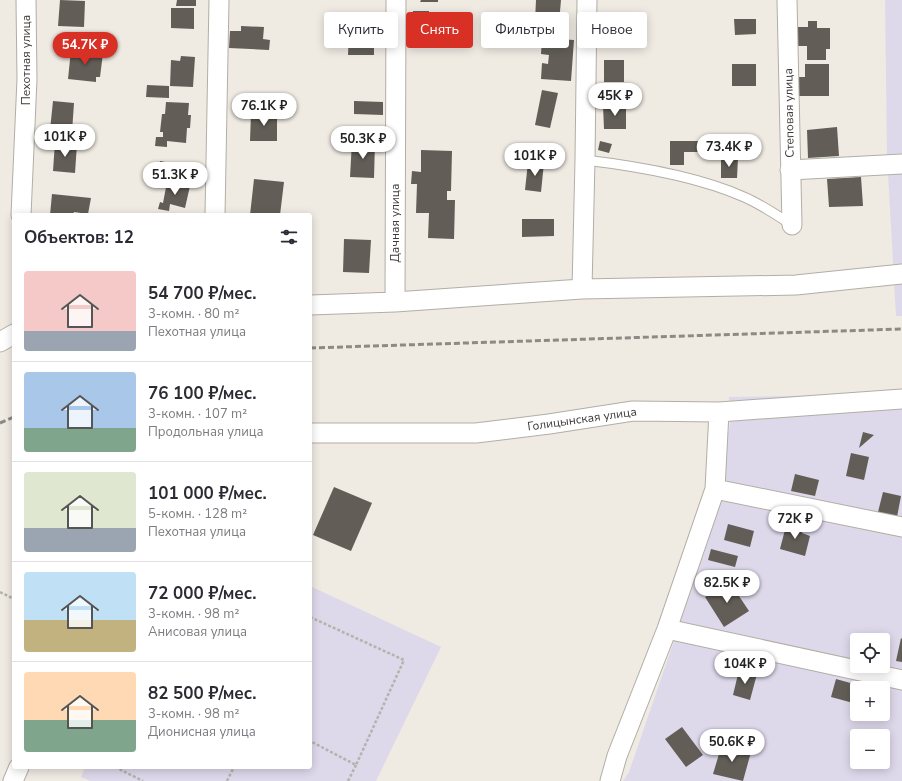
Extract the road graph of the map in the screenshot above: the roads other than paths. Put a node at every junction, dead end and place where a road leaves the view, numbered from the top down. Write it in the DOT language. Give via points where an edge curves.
graph roads {
  1 [pos="26,0"];
  2 [pos="219,0"];
  3 [pos="396,0"];
  4 [pos="586,0"];
  5 [pos="787,0"];
  6 [pos="585,160"];
  7 [pos="902,164"];
  8 [pos="790,170"];
  9 [pos="21,213"];
  10 [pos="215,213"];
  11 [pos="792,225"];
  12 [pos="902,274"];
  13 [pos="582,289"];
  14 [pos="395,302"];
  15 [pos="312,305"];
  16 [pos="12,335"];
  17 [pos="0,342"];
  18 [pos="902,399"];
  19 [pos="719,412"];
  20 [pos="312,432"];
  21 [pos="715,489"];
  22 [pos="902,527"];
  23 [pos="667,629"];
  24 [pos="902,680"];
  25 [pos="18,769"];
  26 [pos="13,781"];
  27 [pos="610,781"];
  1 -- 9 [label="street, Пехотная улица" via="27,79"];
  2 -- 10 [label="street"];
  3 -- 14 [label="street, Дачная улица"];
  4 -- 6 [label="street"];
  5 -- 8 [label="street, Степовая улица"];
  6 -- 11 [label="lane" via="635,166 704,183 744,197"];
  6 -- 13 [label="street"];
  7 -- 8 [label="street"];
  8 -- 11 [label="street, Степовая улица"];
  12 -- 13 [label="street" via="796,285"];
  13 -- 14 [label="street"];
  14 -- 15 [label="street"];
  16 -- 17 [label="street"];
  18 -- 19 [label="street, Голицынская улица"];
  19 -- 20 [label="street, Голицынская улица" via="633,411 476,432"];
  19 -- 21 [label="street"];
  21 -- 22 [label="street"];
  21 -- 23 [label="street"];
  23 -- 24 [label="street"];
  23 -- 27 [label="street" via="617,756"];
  25 -- 26 [label="street"];
}
